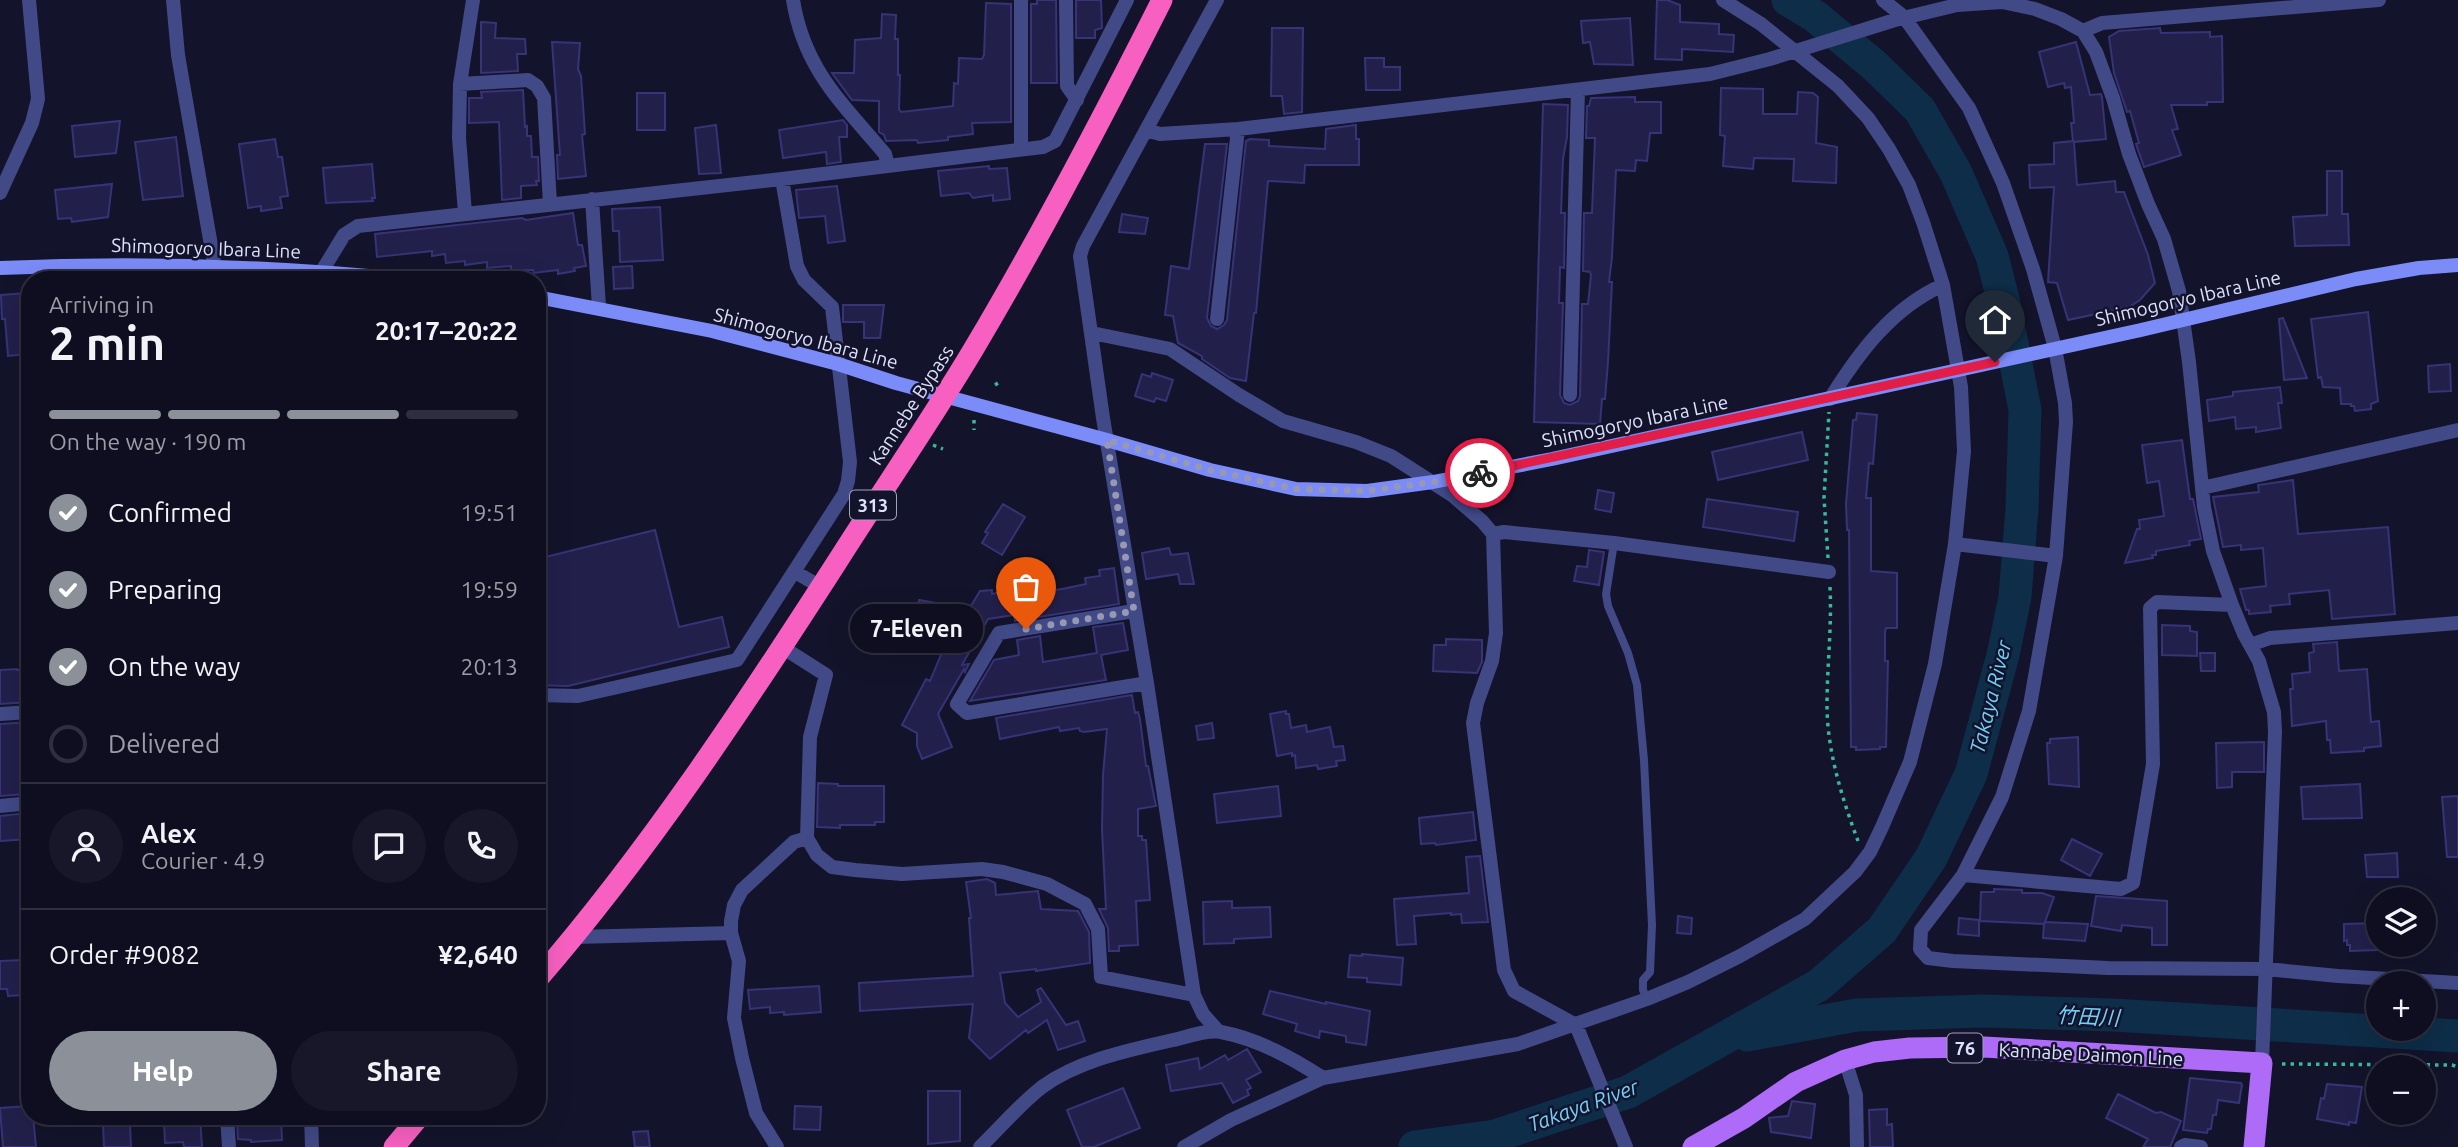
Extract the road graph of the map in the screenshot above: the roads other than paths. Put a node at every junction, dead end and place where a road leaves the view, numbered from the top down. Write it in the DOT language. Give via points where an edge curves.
graph roads {
  1 [pos="29,0"];
  2 [pos="173,0"];
  3 [pos="472,0"];
  4 [pos="793,0"];
  5 [pos="1021,0"];
  6 [pos="1066,0"];
  7 [pos="1127,0"];
  8 [pos="1162,0"];
  9 [pos="1217,0"];
  10 [pos="1723,0"];
  11 [pos="1883,0"];
  12 [pos="2379,0"];
  13 [pos="1900,18"];
  14 [pos="2083,31"];
  15 [pos="1799,50"];
  16 [pos="460,84"];
  17 [pos="1578,90"];
  18 [pos="1077,100"];
  19 [pos="1238,128"];
  20 [pos="1146,130"];
  21 [pos="1021,148"];
  22 [pos="888,165"];
  23 [pos="782,179"];
  24 [pos="0,194"];
  25 [pos="592,199"];
  26 [pos="550,204"];
  27 [pos="465,213"];
  28 [pos="2458,265"];
  29 [pos="0,268"];
  30 [pos="185,271"];
  31 [pos="215,271"];
  32 [pos="322,271"];
  33 [pos="1943,285"];
  34 [pos="546,298"];
  35 [pos="598,307"];
  36 [pos="1217,319"];
  37 [pos="2184,319"];
  38 [pos="1092,333"];
  39 [pos="2051,349"];
  40 [pos="838,364"];
  41 [pos="1964,369"];
  42 [pos="1570,395"];
  43 [pos="945,396"];
  44 [pos="1830,399"];
  45 [pos="2458,430"];
  46 [pos="1107,440"];
  47 [pos="1433,482"];
  48 [pos="2202,488"];
  49 [pos="1493,534"];
  50 [pos="1614,543"];
  51 [pos="1962,545"];
  52 [pos="2052,556"];
  53 [pos="795,572"];
  54 [pos="1829,572"];
  55 [pos="821,587"];
  56 [pos="2232,606"];
  57 [pos="1134,611"];
  58 [pos="2458,623"];
  59 [pos="2250,645"];
  60 [pos="782,647"];
  61 [pos="1147,683"];
  62 [pos="546,695"];
  63 [pos="21,713"];
  64 [pos="0,714"];
  65 [pos="21,804"];
  66 [pos="0,806"];
  67 [pos="807,838"];
  68 [pos="1963,875"];
  69 [pos="731,933"];
  70 [pos="575,936"];
  71 [pos="546,970"];
  72 [pos="2266,972"];
  73 [pos="2458,983"];
  74 [pos="1194,995"];
  75 [pos="1647,999"];
  76 [pos="1577,1027"];
  77 [pos="1218,1031"];
  78 [pos="2262,1059"];
  79 [pos="1845,1060"];
  80 [pos="1324,1078"];
  81 [pos="228,1125"];
  82 [pos="311,1125"];
  83 [pos="412,1125"];
  84 [pos="229,1147"];
  85 [pos="312,1147"];
  86 [pos="394,1147"];
  87 [pos="777,1147"];
  88 [pos="980,1147"];
  89 [pos="1184,1147"];
  90 [pos="1626,1147"];
  91 [pos="1693,1147"];
  92 [pos="1857,1147"];
  93 [pos="2181,1147"];
  94 [pos="2201,1147"];
  95 [pos="2254,1147"];
  1 -- 24 [label="street" via="38,99"];
  2 -- 31 [label="street"];
  3 -- 16 [label="street"];
  4 -- 22 [label="street" via="806,49 822,80 885,154"];
  5 -- 21 [label="street"];
  6 -- 18 [label="street" via="1067,86"];
  7 -- 18 [label="street"];
  8 -- 43 [label="highway, Kannebe Bypass / 313" via="1082,160"];
  9 -- 20 [label="street"];
  10 -- 15 [label="street"];
  11 -- 13 [label="street"];
  12 -- 14 [label="street" via="2102,23"];
  13 -- 14 [label="street" via="1957,5 2002,2 2035,9"];
  13 -- 15 [label="street"];
  13 -- 39 [label="street" via="1969,108 2003,183 2033,269"];
  14 -- 37 [label="street" via="2096,52 2129,154 2164,239"];
  15 -- 17 [label="street" via="1710,74"];
  15 -- 33 [label="street" via="1868,118 1889,149 1909,185"];
  16 -- 26 [label="street" via="528,80 537,86 544,98"];
  16 -- 27 [label="street"];
  17 -- 19 [label="street"];
  17 -- 42 [label="street"];
  18 -- 21 [label="street" via="1055,141"];
  19 -- 20 [label="street" via="1160,134"];
  19 -- 36 [label="street"];
  20 -- 38 [label="street" via="1080,256"];
  21 -- 22 [label="street"];
  22 -- 23 [label="street"];
  23 -- 25 [label="street"];
  23 -- 40 [label="street" via="797,267 832,307"];
  25 -- 26 [label="street"];
  25 -- 35 [label="street"];
  26 -- 27 [label="street"];
  27 -- 32 [label="street" via="358,226 344,235"];
  28 -- 37 [label="main road, Shimogoryo Ibara Line" via="2356,279"];
  29 -- 30 [label="main road, Shimogoryo Ibara Line" via="79,264"];
  33 -- 41 [label="street"];
  33 -- 44 [label="street" via="1896,314 1867,344"];
  34 -- 35 [label="main road, Shimogoryo Ibara Line"];
  35 -- 40 [label="main road, Shimogoryo Ibara Line"];
  37 -- 39 [label="main road, Shimogoryo Ibara Line"];
  37 -- 48 [label="street"];
  38 -- 46 [label="street"];
  38 -- 47 [label="street" via="1170,349 1283,421 1391,456"];
  39 -- 41 [label="main road, Shimogoryo Ibara Line"];
  39 -- 52 [label="street" via="2066,422"];
  40 -- 43 [label="main road, Shimogoryo Ibara Line"];
  40 -- 53 [label="street" via="850,462 848,481"];
  41 -- 44 [label="main road, Shimogoryo Ibara Line"];
  41 -- 51 [label="street"];
  43 -- 46 [label="main road, Shimogoryo Ibara Line"];
  43 -- 55 [label="highway, Kannebe Bypass / 313"];
  44 -- 47 [label="main road, Shimogoryo Ibara Line"];
  45 -- 48 [label="street"];
  46 -- 47 [label="main road, Shimogoryo Ibara Line" via="1296,489 1367,491"];
  46 -- 57 [label="street"];
  47 -- 49 [label="street"];
  48 -- 56 [label="street" via="2213,551"];
  49 -- 50 [label="street"];
  49 -- 76 [label="street" via="1496,633 1473,723 1504,970 1514,991"];
  50 -- 54 [label="street"];
  50 -- 75 [label="lane" via="1606,594 1637,685 1644,760 1652,925 1650,972 1643,980"];
  51 -- 52 [label="street"];
  51 -- 75 [label="street" via="1910,762 1870,852 1805,919 1741,956"];
  52 -- 68 [label="street" via="2029,711 2002,797"];
  53 -- 55 [label="street"];
  53 -- 62 [label="street" via="737,660 578,696"];
  55 -- 60 [label="highway, Kannebe Bypass / 313"];
  56 -- 59 [label="street"];
  56 -- 68 [label="street" via="2157,602 2150,608 2153,764 2133,883 2121,889"];
  57 -- 61 [label="street"];
  57 -- 61 [label="street" via="999,633 957,704 967,713"];
  58 -- 59 [label="street" via="2270,638"];
  59 -- 72 [label="street" via="2274,712 2275,732"];
  60 -- 67 [label="street" via="826,675 810,737"];
  60 -- 70 [label="highway, Kannebe Bypass / 313"];
  61 -- 74 [label="street"];
  63 -- 64 [label="street"];
  65 -- 66 [label="street"];
  67 -- 69 [label="street" via="794,842 742,890 734,905"];
  67 -- 74 [label="street" via="817,855 832,867 902,874 982,869 1047,884 1085,904 1098,929 1101,977"];
  68 -- 72 [label="street" via="1921,930 1920,948 1928,958"];
  69 -- 70 [label="street"];
  69 -- 87 [label="street" via="739,961 734,1018 742,1058 756,1113"];
  70 -- 71 [label="highway, Kannebe Bypass / 313"];
  72 -- 73 [label="street"];
  72 -- 78 [label="street"];
  74 -- 77 [label="street"];
  75 -- 76 [label="street"];
  76 -- 80 [label="street" via="1518,1044"];
  76 -- 90 [label="street"];
  77 -- 80 [label="street" via="1259,1044"];
  77 -- 88 [label="street" via="1148,1046 1059,1077 1041,1088"];
  78 -- 79 [label="main road, Kannabe Daimon Line / 76" via="1984,1047 1910,1048"];
  78 -- 95 [label="main road"];
  79 -- 91 [label="main road, Kannabe Daimon Line / 76" via="1796,1082"];
  79 -- 92 [label="street" via="1856,1095"];
  80 -- 89 [label="street"];
  81 -- 84 [label="street"];
  82 -- 85 [label="street"];
  83 -- 86 [label="highway"];
  93 -- 94 [label="street"];
}
